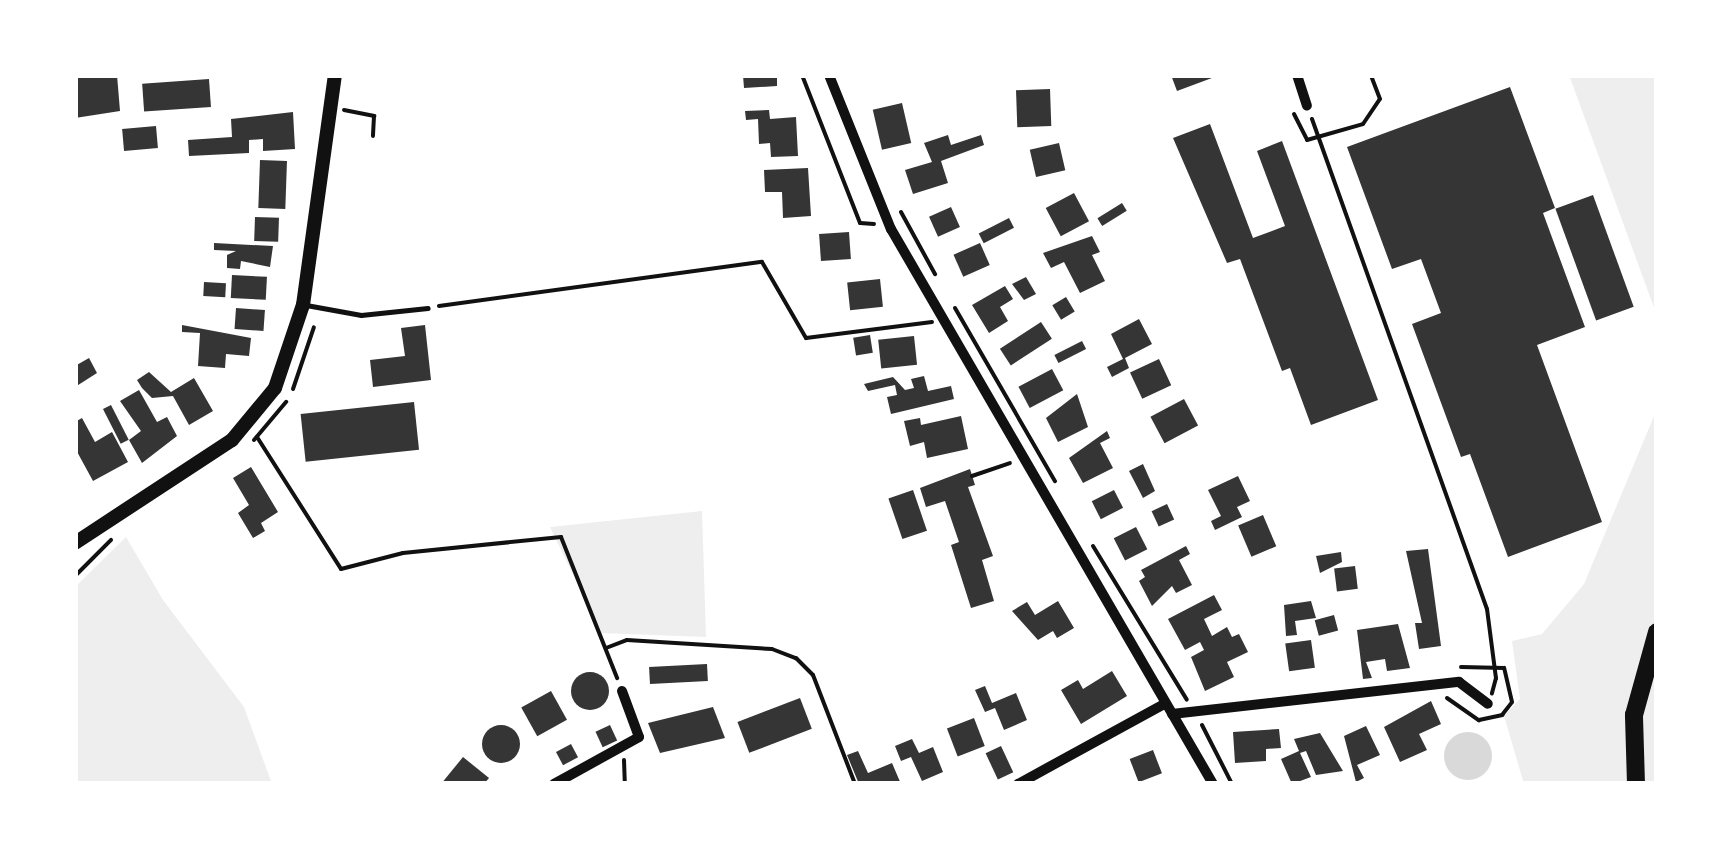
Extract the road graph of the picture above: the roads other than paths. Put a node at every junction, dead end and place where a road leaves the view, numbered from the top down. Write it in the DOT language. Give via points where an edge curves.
graph roads {
  1 [pos="334,75"];
  2 [pos="829,75"];
  3 [pos="1296,75"];
  4 [pos="1307,105"];
  5 [pos="302,305"];
  6 [pos="428,308"];
  7 [pos="75,544"];
  8 [pos="1657,632"];
  9 [pos="622,691"];
  10 [pos="1164,704"];
  11 [pos="1488,704"];
  12 [pos="1172,714"];
  13 [pos="554,784"];
  14 [pos="1018,784"];
  15 [pos="1213,784"];
  16 [pos="1636,784"];
  1 -- 5 [label="main road"];
  2 -- 10 [label="street" via="890,229"];
  3 -- 4 [label="street"];
  5 -- 6 [label="lane" via="361,316"];
  5 -- 7 [label="main road" via="285,367 245,428"];
  8 -- 16 [label="highway" via="1634,715"];
  9 -- 13 [label="street" via="639,737"];
  10 -- 12 [label="street"];
  10 -- 14 [label="street"];
  11 -- 12 [label="street" via="1459,682"];
  12 -- 15 [label="street"];
}
